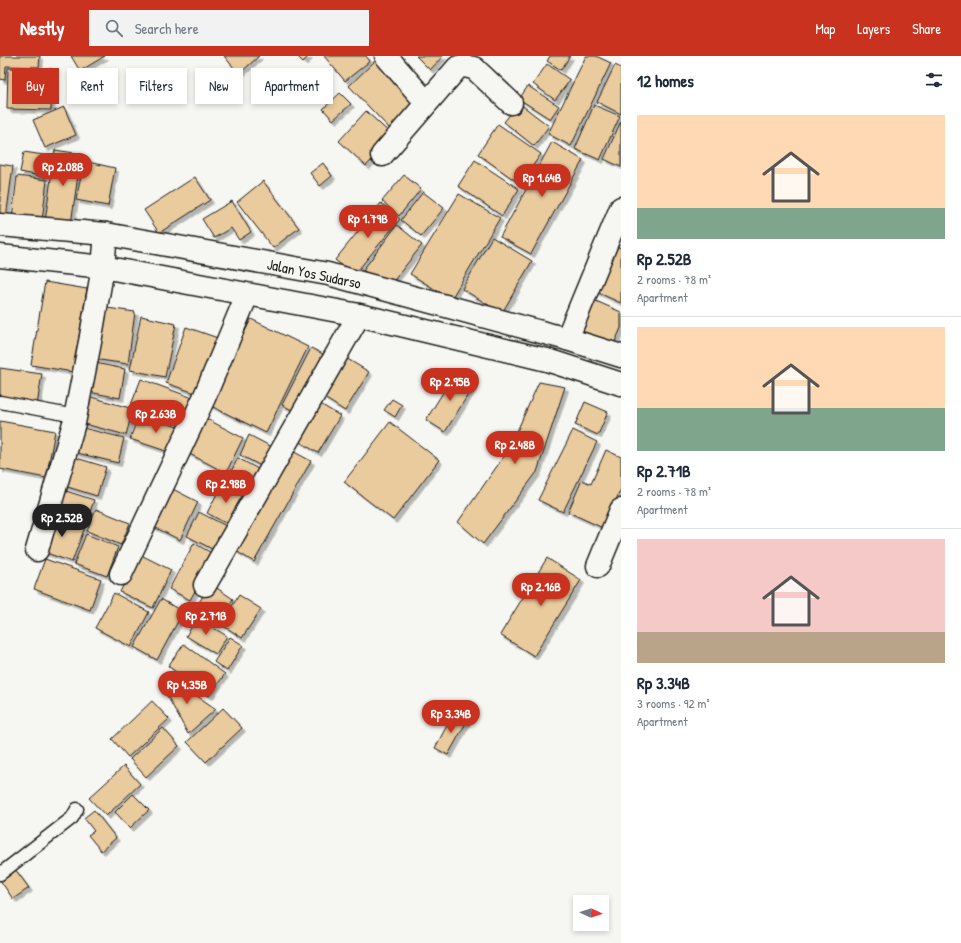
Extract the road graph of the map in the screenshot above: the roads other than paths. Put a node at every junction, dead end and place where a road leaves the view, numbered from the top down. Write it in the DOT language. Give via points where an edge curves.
graph roads {
  1 [pos="386,56"];
  2 [pos="426,102"];
  3 [pos="510,103"];
  4 [pos="382,154"];
  5 [pos="621,208"];
  6 [pos="0,224"];
  7 [pos="106,234"];
  8 [pos="0,256"];
  9 [pos="103,267"];
  10 [pos="247,295"];
  11 [pos="359,315"];
  12 [pos="488,318"];
  13 [pos="567,339"];
  14 [pos="483,344"];
  15 [pos="621,356"];
  16 [pos="621,384"];
  17 [pos="0,402"];
  18 [pos="75,416"];
  19 [pos="621,510"];
  20 [pos="37,550"];
  21 [pos="598,566"];
  22 [pos="122,574"];
  23 [pos="205,585"];
  24 [pos="77,808"];
  25 [pos="0,874"];
  1 -- 2 [label="street"];
  2 -- 3 [label="street" via="458,67 463,66 474,68"];
  2 -- 4 [label="street"];
  5 -- 13 [label="street"];
  6 -- 7 [label="street, Jalan Yos Sudarso"];
  7 -- 9 [label="street"];
  7 -- 12 [label="street, Jalan Yos Sudarso" via="328,274"];
  8 -- 9 [label="street, Jalan Yos Sudarso"];
  9 -- 10 [label="street, Jalan Yos Sudarso"];
  9 -- 18 [label="street"];
  10 -- 11 [label="street, Jalan Yos Sudarso"];
  10 -- 22 [label="street" via="204,398"];
  11 -- 14 [label="street, Jalan Yos Sudarso"];
  11 -- 23 [label="street"];
  12 -- 13 [label="street, Jalan Yos Sudarso"];
  12 -- 14 [label="street"];
  13 -- 15 [label="street, Jalan Yos Sudarso"];
  14 -- 16 [label="street, Jalan Yos Sudarso" via="547,360"];
  17 -- 18 [label="lane"];
  18 -- 20 [label="street"];
  19 -- 21 [label="street"];
  24 -- 25 [label="lane" via="72,818"];
}
